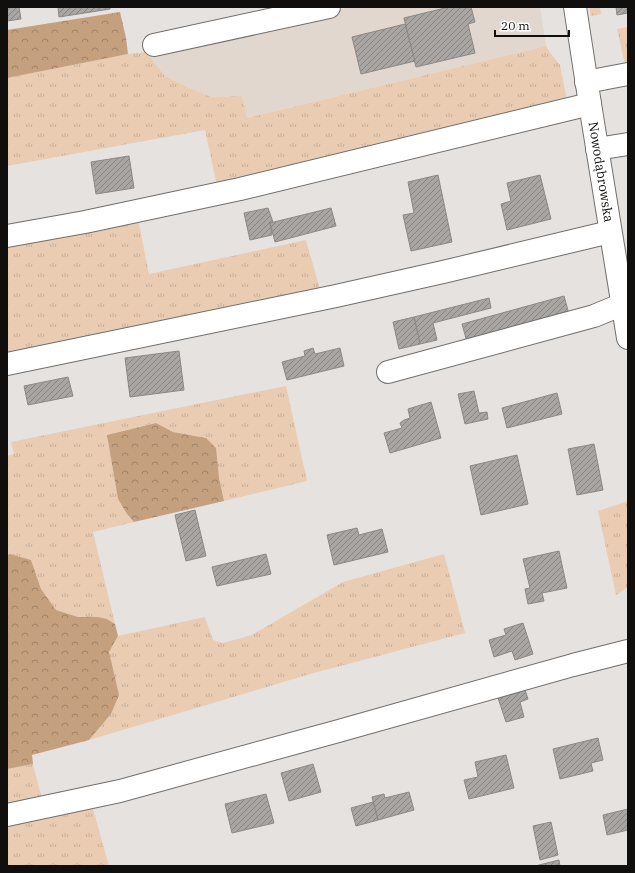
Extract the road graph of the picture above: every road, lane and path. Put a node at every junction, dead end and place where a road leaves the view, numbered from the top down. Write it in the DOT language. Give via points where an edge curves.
graph roads {
  1 [pos="329,7"];
  2 [pos="575,7"];
  3 [pos="154,45"];
  4 [pos="628,74"];
  5 [pos="586,82"];
  6 [pos="590,104"];
  7 [pos="628,144"];
  8 [pos="597,149"];
  9 [pos="610,232"];
  10 [pos="7,236"];
  11 [pos="625,303"];
  12 [pos="628,338"];
  13 [pos="7,364"];
  14 [pos="388,372"];
  15 [pos="628,651"];
  16 [pos="7,815"];
  1 -- 3 [label="street"];
  2 -- 5 [label="street, Nowodąbrowska"];
  4 -- 5 [label="street"];
  5 -- 6 [label="street, Nowodąbrowska"];
  6 -- 8 [label="street, Nowodąbrowska"];
  6 -- 10 [label="street" via="240,189"];
  7 -- 8 [label="street"];
  8 -- 9 [label="street, Nowodąbrowska"];
  9 -- 11 [label="street, Nowodąbrowska"];
  9 -- 13 [label="street" via="336,296"];
  11 -- 12 [label="street, Nowodąbrowska"];
  11 -- 14 [label="street" via="594,316"];
  15 -- 16 [label="street" via="120,791"];
}
